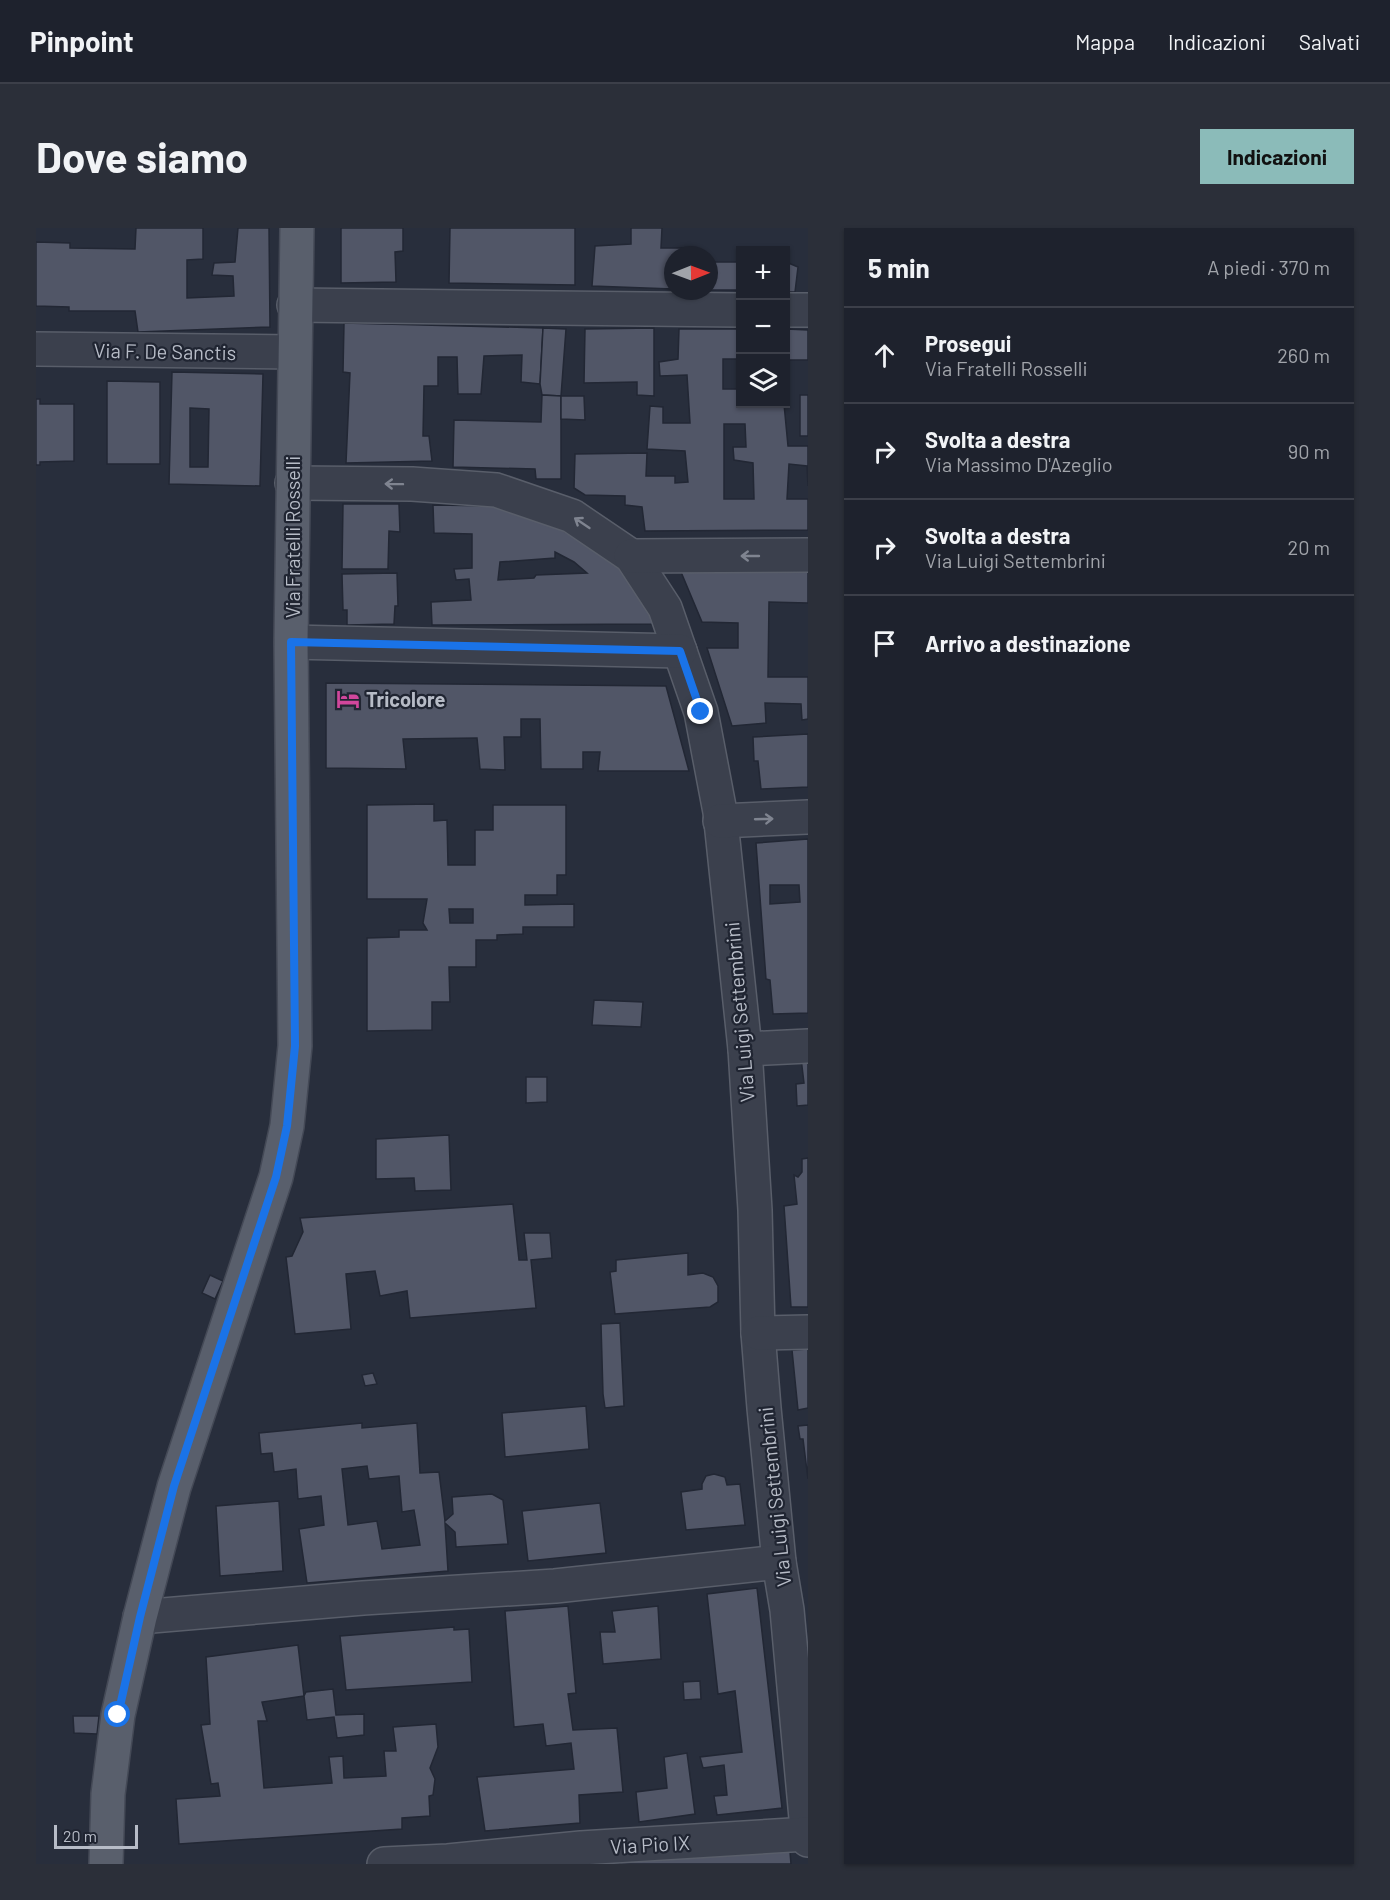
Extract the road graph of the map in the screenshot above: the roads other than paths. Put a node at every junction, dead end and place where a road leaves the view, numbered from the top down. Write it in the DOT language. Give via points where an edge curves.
graph roads {
  1 [pos="297,228"];
  2 [pos="294,306"];
  3 [pos="736,310"];
  4 [pos="790,310"];
  5 [pos="808,310"];
  6 [pos="36,349"];
  7 [pos="294,352"];
  8 [pos="292,483"];
  9 [pos="808,555"];
  10 [pos="631,556"];
  11 [pos="291,642"];
  12 [pos="680,651"];
  13 [pos="808,817"];
  14 [pos="720,821"];
  15 [pos="808,1046"];
  16 [pos="744,1049"];
  17 [pos="808,1332"];
  18 [pos="758,1333"];
  19 [pos="779,1562"];
  20 [pos="797,1607"];
  21 [pos="140,1617"];
  22 [pos="808,1834"];
  23 [pos="808,1840"];
  24 [pos="581,1856"];
  25 [pos="106,1864"];
  26 [pos="384,1864"];
  1 -- 2 [label="main road, Via Fratelli Rosselli"];
  2 -- 3 [label="street"];
  2 -- 7 [label="main road, Via Fratelli Rosselli"];
  4 -- 5 [label="street"];
  6 -- 7 [label="street, Via F. De Sanctis"];
  7 -- 8 [label="main road, Via Fratelli Rosselli"];
  10 -- 8 [label="street, Via Luigi Settembrini, one-way" via="572,516 496,490 412,484"];
  8 -- 11 [label="main road, Via Fratelli Rosselli"];
  9 -- 10 [label="street, one-way"];
  10 -- 12 [label="street, Via Luigi Settembrini" via="665,608"];
  11 -- 12 [label="street"];
  11 -- 21 [label="main road, Via Fratelli Rosselli" via="295,1046 287,1126 276,1177 174,1486"];
  12 -- 14 [label="street, Via Luigi Settembrini" via="701,712"];
  14 -- 13 [label="street, one-way"];
  14 -- 16 [label="street, Via Luigi Settembrini"];
  15 -- 16 [label="street"];
  16 -- 18 [label="street, Via Luigi Settembrini" via="755,1210"];
  17 -- 18 [label="street"];
  18 -- 19 [label="street, Via Luigi Settembrini"];
  19 -- 20 [label="street, Via Luigi Settembrini"];
  19 -- 21 [label="street" via="555,1586"];
  20 -- 22 [label="street, Via Luigi Settembrini"];
  21 -- 25 [label="main road, Via Fratelli Rosselli" via="118,1715 108,1794"];
  22 -- 23 [label="street, Via Luigi Settembrini"];
  22 -- 24 [label="street, Via Pio IX"];
  24 -- 26 [label="street, Via Pio IX"];
}
